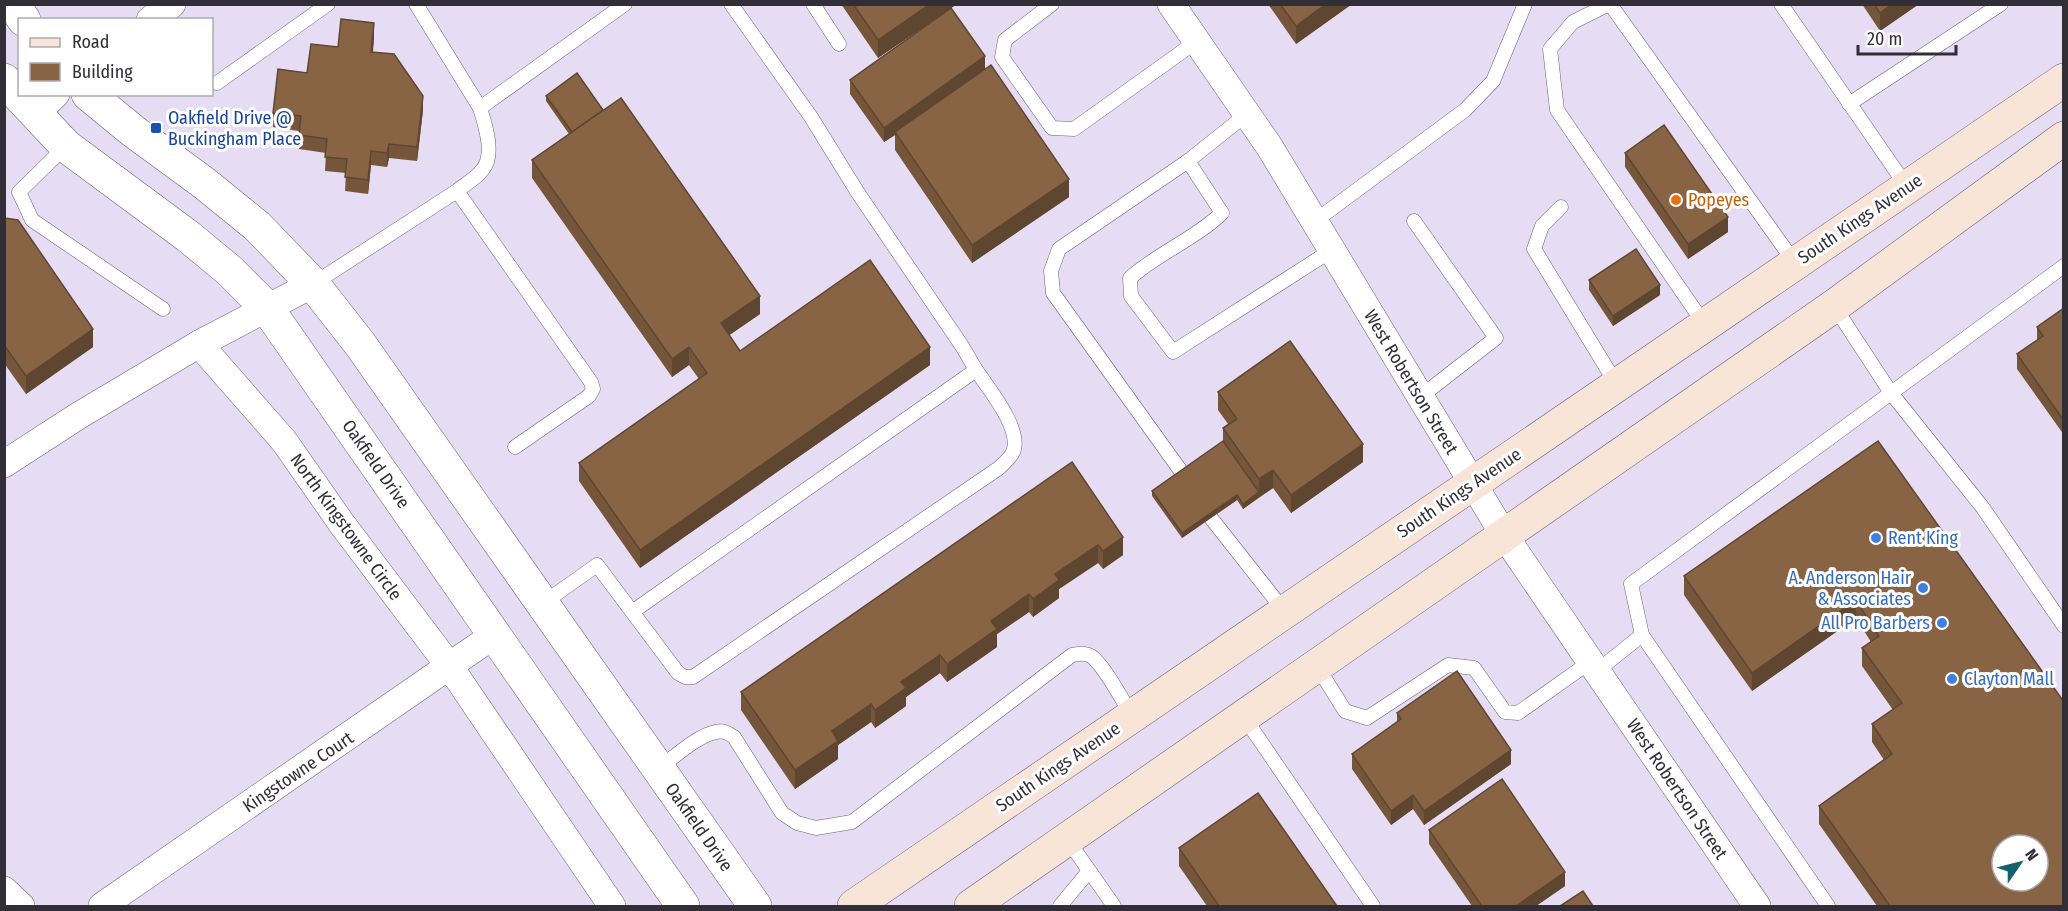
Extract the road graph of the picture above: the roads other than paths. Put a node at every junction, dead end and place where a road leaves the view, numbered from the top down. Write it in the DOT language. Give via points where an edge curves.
graph roads {
  1 [pos="13,4"];
  2 [pos="172,4"];
  3 [pos="328,4"];
  4 [pos="416,4"];
  5 [pos="625,4"];
  6 [pos="731,4"];
  7 [pos="813,4"];
  8 [pos="1052,4"];
  9 [pos="1171,4"];
  10 [pos="1525,4"];
  11 [pos="1610,4"];
  12 [pos="1781,4"];
  13 [pos="2001,4"];
  14 [pos="23,18"];
  15 [pos="153,18"];
  16 [pos="1197,41"];
  17 [pos="839,44"];
  18 [pos="2064,80"];
  19 [pos="4,81"];
  20 [pos="217,83"];
  21 [pos="18,89"];
  22 [pos="31,96"];
  23 [pos="90,96"];
  24 [pos="45,104"];
  25 [pos="1850,104"];
  26 [pos="480,108"];
  27 [pos="1247,114"];
  28 [pos="2064,138"];
  29 [pos="66,146"];
  30 [pos="1188,161"];
  31 [pos="1907,187"];
  32 [pos="457,191"];
  33 [pos="1560,207"];
  34 [pos="1315,220"];
  35 [pos="1414,220"];
  36 [pos="1332,250"];
  37 [pos="1795,263"];
  38 [pos="2064,266"];
  39 [pos="313,284"];
  40 [pos="1834,306"];
  41 [pos="267,308"];
  42 [pos="163,309"];
  43 [pos="1705,325"];
  44 [pos="199,344"];
  45 [pos="976,370"];
  46 [pos="1617,385"];
  47 [pos="1891,393"];
  48 [pos="1420,397"];
  49 [pos="515,447"];
  50 [pos="4,464"];
  51 [pos="1183,474"];
  52 [pos="1472,484"];
  53 [pos="1212,518"];
  54 [pos="1504,535"];
  55 [pos="542,603"];
  56 [pos="632,612"];
  57 [pos="1285,612"];
  58 [pos="2064,626"];
  59 [pos="494,635"];
  60 [pos="1642,635"];
  61 [pos="1317,666"];
  62 [pos="450,667"];
  63 [pos="1593,667"];
  64 [pos="1132,716"];
  65 [pos="1244,717"];
  66 [pos="658,769"];
  67 [pos="1067,839"];
  68 [pos="1089,871"];
  69 [pos="4,890"];
  70 [pos="21,906"];
  71 [pos="102,906"];
  72 [pos="612,906"];
  73 [pos="683,906"];
  74 [pos="755,906"];
  75 [pos="854,906"];
  76 [pos="971,906"];
  77 [pos="1060,906"];
  78 [pos="1114,906"];
  79 [pos="1373,906"];
  80 [pos="1757,906"];
  81 [pos="1828,906"];
  1 -- 14 [label="street"];
  2 -- 15 [label="street"];
  3 -- 20 [label="lane"];
  4 -- 26 [label="lane"];
  5 -- 26 [label="lane"];
  6 -- 45 [label="lane" via="811,117"];
  7 -- 17 [label="lane"];
  8 -- 16 [label="lane" via="1005,40 1002,57 1052,128 1074,129"];
  9 -- 16 [label="street, West Robertson Street"];
  10 -- 34 [label="lane" via="1492,81 1465,110"];
  11 -- 37 [label="lane"];
  11 -- 43 [label="lane" via="1573,22 1550,49 1557,110"];
  12 -- 25 [label="lane"];
  13 -- 25 [label="lane"];
  16 -- 27 [label="street, West Robertson Street"];
  18 -- 31 [label="main road, South Kings Avenue"];
  19 -- 21 [label="street, Oakfield Drive"];
  22 -- 24 [label="street, Oakfield Drive"];
  23 -- 39 [label="street, Oakfield Drive" via="257,226"];
  24 -- 29 [label="street, Oakfield Drive"];
  25 -- 31 [label="lane"];
  26 -- 32 [label="lane" via="489,147 486,163"];
  27 -- 30 [label="lane"];
  27 -- 34 [label="street, West Robertson Street"];
  28 -- 40 [label="main road"];
  29 -- 41 [label="street, Oakfield Drive" via="189,237"];
  29 -- 42 [label="lane" via="19,192 32,220"];
  30 -- 36 [label="lane" via="1222,213 1130,278 1131,296 1173,351"];
  30 -- 51 [label="lane" via="1059,249 1051,271 1053,293"];
  31 -- 37 [label="main road, South Kings Avenue"];
  32 -- 39 [label="lane"];
  32 -- 49 [label="lane" via="593,389 589,396"];
  33 -- 46 [label="lane" via="1542,226 1534,249"];
  34 -- 36 [label="street, West Robertson Street"];
  35 -- 48 [label="lane" via="1496,338"];
  36 -- 48 [label="street, West Robertson Street"];
  37 -- 43 [label="main road, South Kings Avenue"];
  38 -- 47 [label="lane"];
  39 -- 41 [label="street"];
  39 -- 55 [label="street, Oakfield Drive" via="360,344"];
  40 -- 47 [label="lane"];
  40 -- 54 [label="main road"];
  41 -- 44 [label="street"];
  41 -- 59 [label="street, Oakfield Drive"];
  43 -- 46 [label="main road, South Kings Avenue"];
  44 -- 50 [label="street"];
  44 -- 62 [label="street, North Kingstowne Circle" via="284,441"];
  45 -- 56 [label="lane"];
  45 -- 56 [label="lane" via="1010,422 1016,440 1013,453 999,468 693,677 678,673"];
  46 -- 52 [label="main road, South Kings Avenue"];
  47 -- 58 [label="lane" via="1983,508"];
  47 -- 60 [label="lane" via="1630,584"];
  48 -- 52 [label="street, West Robertson Street"];
  52 -- 54 [label="street, West Robertson Street"];
  52 -- 57 [label="main road, South Kings Avenue"];
  53 -- 57 [label="lane"];
  54 -- 61 [label="main road"];
  54 -- 63 [label="street, West Robertson Street"];
  55 -- 56 [label="lane" via="597,565"];
  55 -- 66 [label="street, Oakfield Drive"];
  57 -- 64 [label="main road, South Kings Avenue"];
  59 -- 62 [label="street, Kingstowne Court"];
  59 -- 73 [label="street, Oakfield Drive"];
  60 -- 63 [label="lane"];
  60 -- 81 [label="lane"];
  61 -- 63 [label="lane" via="1345,711 1367,718 1448,665 1474,668 1504,712 1518,713"];
  61 -- 65 [label="main road"];
  62 -- 71 [label="street, Kingstowne Court"];
  62 -- 72 [label="street, North Kingstowne Circle"];
  63 -- 80 [label="street, West Robertson Street"];
  64 -- 66 [label="lane" via="1099,665 1082,653 1072,655 852,822 816,828 797,823 782,813 734,737 725,732 704,737"];
  64 -- 75 [label="main road, South Kings Avenue"];
  65 -- 67 [label="main road"];
  65 -- 79 [label="lane"];
  66 -- 74 [label="street, Oakfield Drive"];
  67 -- 68 [label="lane"];
  67 -- 76 [label="main road"];
  68 -- 77 [label="lane"];
  68 -- 78 [label="lane"];
  69 -- 70 [label="street"];
}
